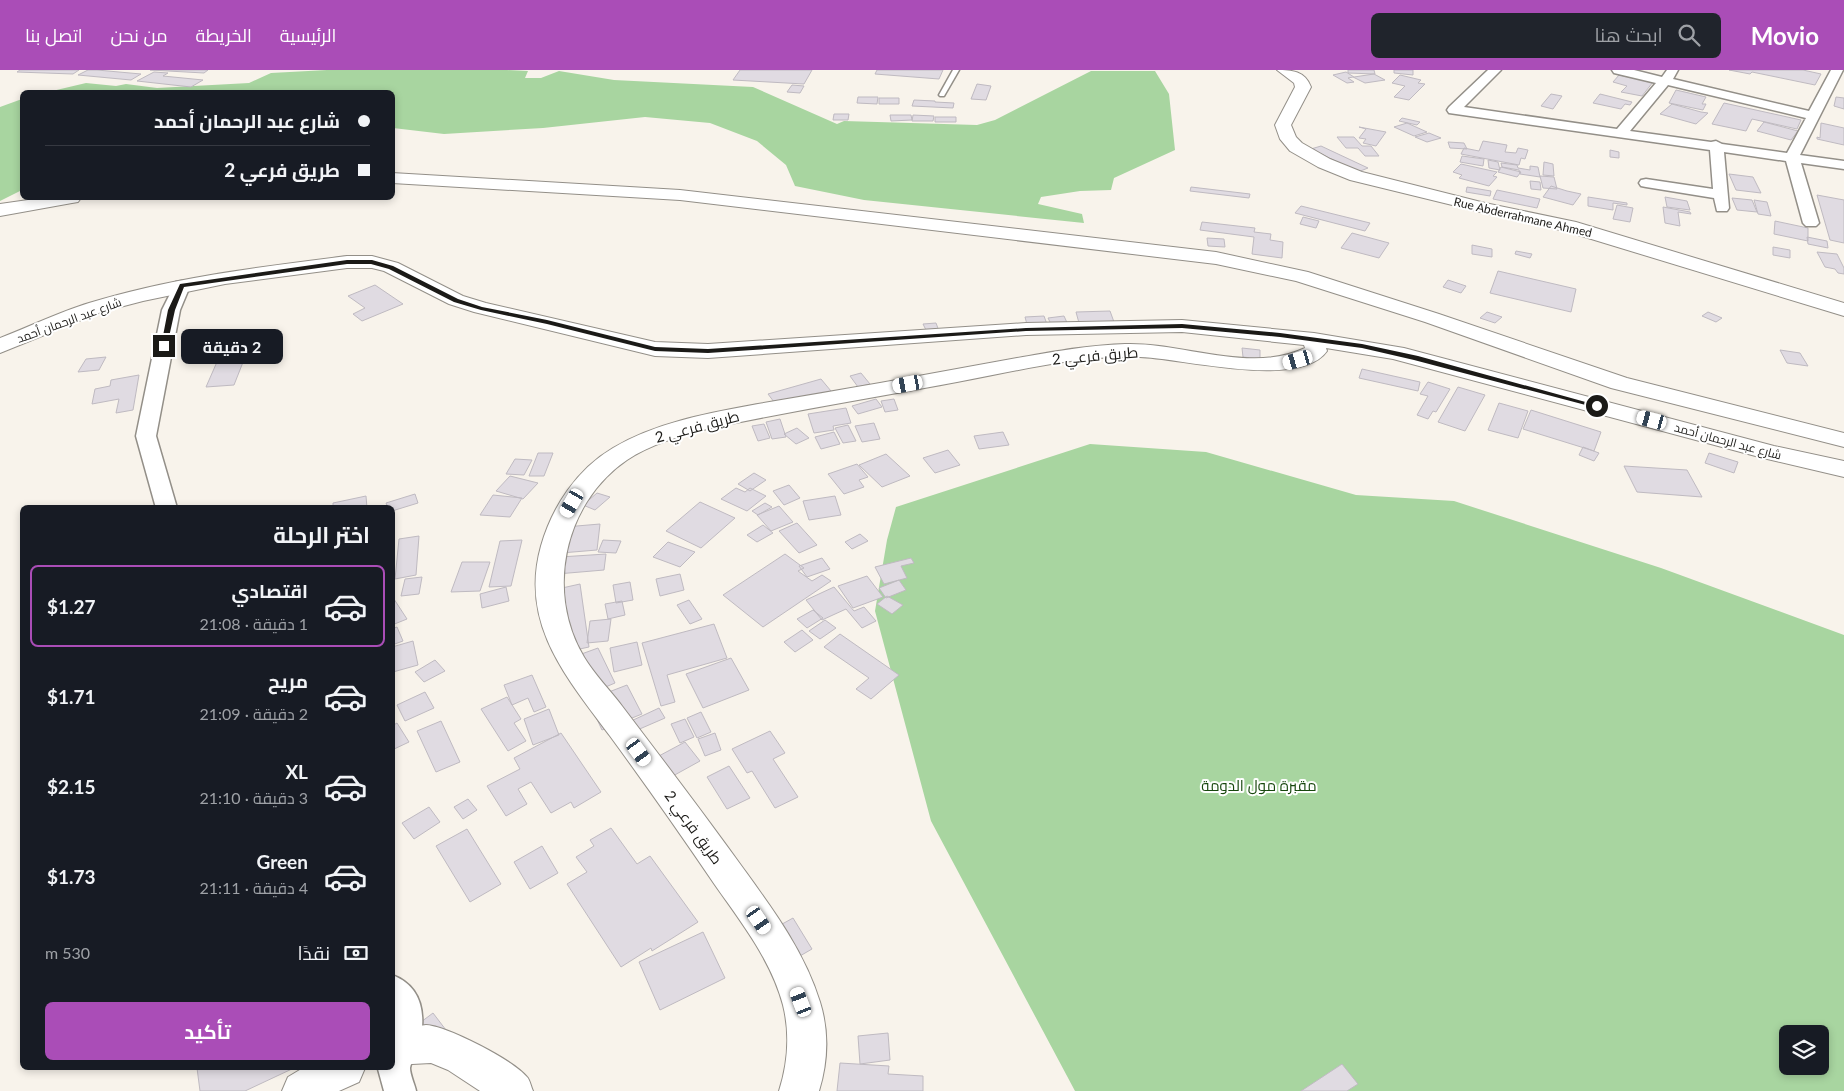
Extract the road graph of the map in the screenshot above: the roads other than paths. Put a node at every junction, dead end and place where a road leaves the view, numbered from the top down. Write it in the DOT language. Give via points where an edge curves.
graph roads {
  1 [pos="956,70"];
  2 [pos="1284,70"];
  3 [pos="1495,70"];
  4 [pos="1618,70"];
  5 [pos="1674,70"];
  6 [pos="1837,70"];
  7 [pos="1665,81"];
  8 [pos="1828,90"];
  9 [pos="1844,92"];
  10 [pos="942,95"];
  11 [pos="1813,116"];
  12 [pos="1621,133"];
  13 [pos="1716,146"];
  14 [pos="1792,157"];
  15 [pos="1844,165"];
  16 [pos="395,178"];
  17 [pos="1646,183"];
  18 [pos="60,200"];
  19 [pos="0,210"];
  20 [pos="1811,223"];
  21 [pos="1301,276"];
  22 [pos="182,286"];
  23 [pos="1844,310"];
  24 [pos="1314,339"];
  25 [pos="0,346"];
  26 [pos="1844,424"];
  27 [pos="1844,440"];
  28 [pos="1844,469"];
  29 [pos="166,505"];
  30 [pos="395,992"];
  31 [pos="398,1048"];
  32 [pos="395,1064"];
  33 [pos="340,1070"];
  34 [pos="394,1070"];
  35 [pos="302,1091"];
  36 [pos="400,1091"];
  37 [pos="513,1091"];
  38 [pos="799,1091"];
  1 -- 10 [label="lane"];
  2 -- 23 [label="main road, Rue Abderrahmane Ahmed" via="1301,81 1303,87 1283,125 1288,139 1308,155 1340,170 1375,182 1569,226"];
  3 -- 12 [label="street" via="1454,110"];
  4 -- 7 [label="street"];
  5 -- 7 [label="street"];
  6 -- 8 [label="street"];
  7 -- 11 [label="street"];
  7 -- 12 [label="street"];
  8 -- 9 [label="street"];
  8 -- 11 [label="street"];
  11 -- 14 [label="street"];
  12 -- 13 [label="street"];
  13 -- 14 [label="street"];
  13 -- 17 [label="street" via="1721,202"];
  14 -- 15 [label="street"];
  14 -- 20 [label="street"];
  16 -- 21 [label="main road" via="733,200 1216,258"];
  18 -- 19 [label="main road"];
  21 -- 26 [label="main road" via="1323,277 1380,292 1669,383"];
  21 -- 27 [label="main road" via="1619,383"];
  22 -- 24 [label="main road, شارع عبد الرحمان أحمد" via="347,262 372,262 391,267 456,300 481,308 655,349 687,351 1026,330 1157,326"];
  22 -- 25 [label="main road, شارع عبد الرحمان أحمد" via="94,308"];
  22 -- 29 [label="street" via="172,310 146,436"];
  24 -- 28 [label="main road, شارع عبد الرحمان أحمد" via="1396,353"];
  24 -- 38 [label="main road, طريق فرعي 2" via="1316,351 1288,363 1260,364 1148,351 1110,351 731,416 665,433 628,449 597,471 578,492 565,514 549,570 549,603 558,633 572,663 706,843 786,963 801,1002 807,1040 805,1075"];
  30 -- 31 [label="street" via="407,1006"];
  31 -- 32 [label="street"];
  31 -- 37 [label="main road" via="433,1044 470,1061"];
  33 -- 35 [label="main road"];
  34 -- 36 [label="street"];
}
